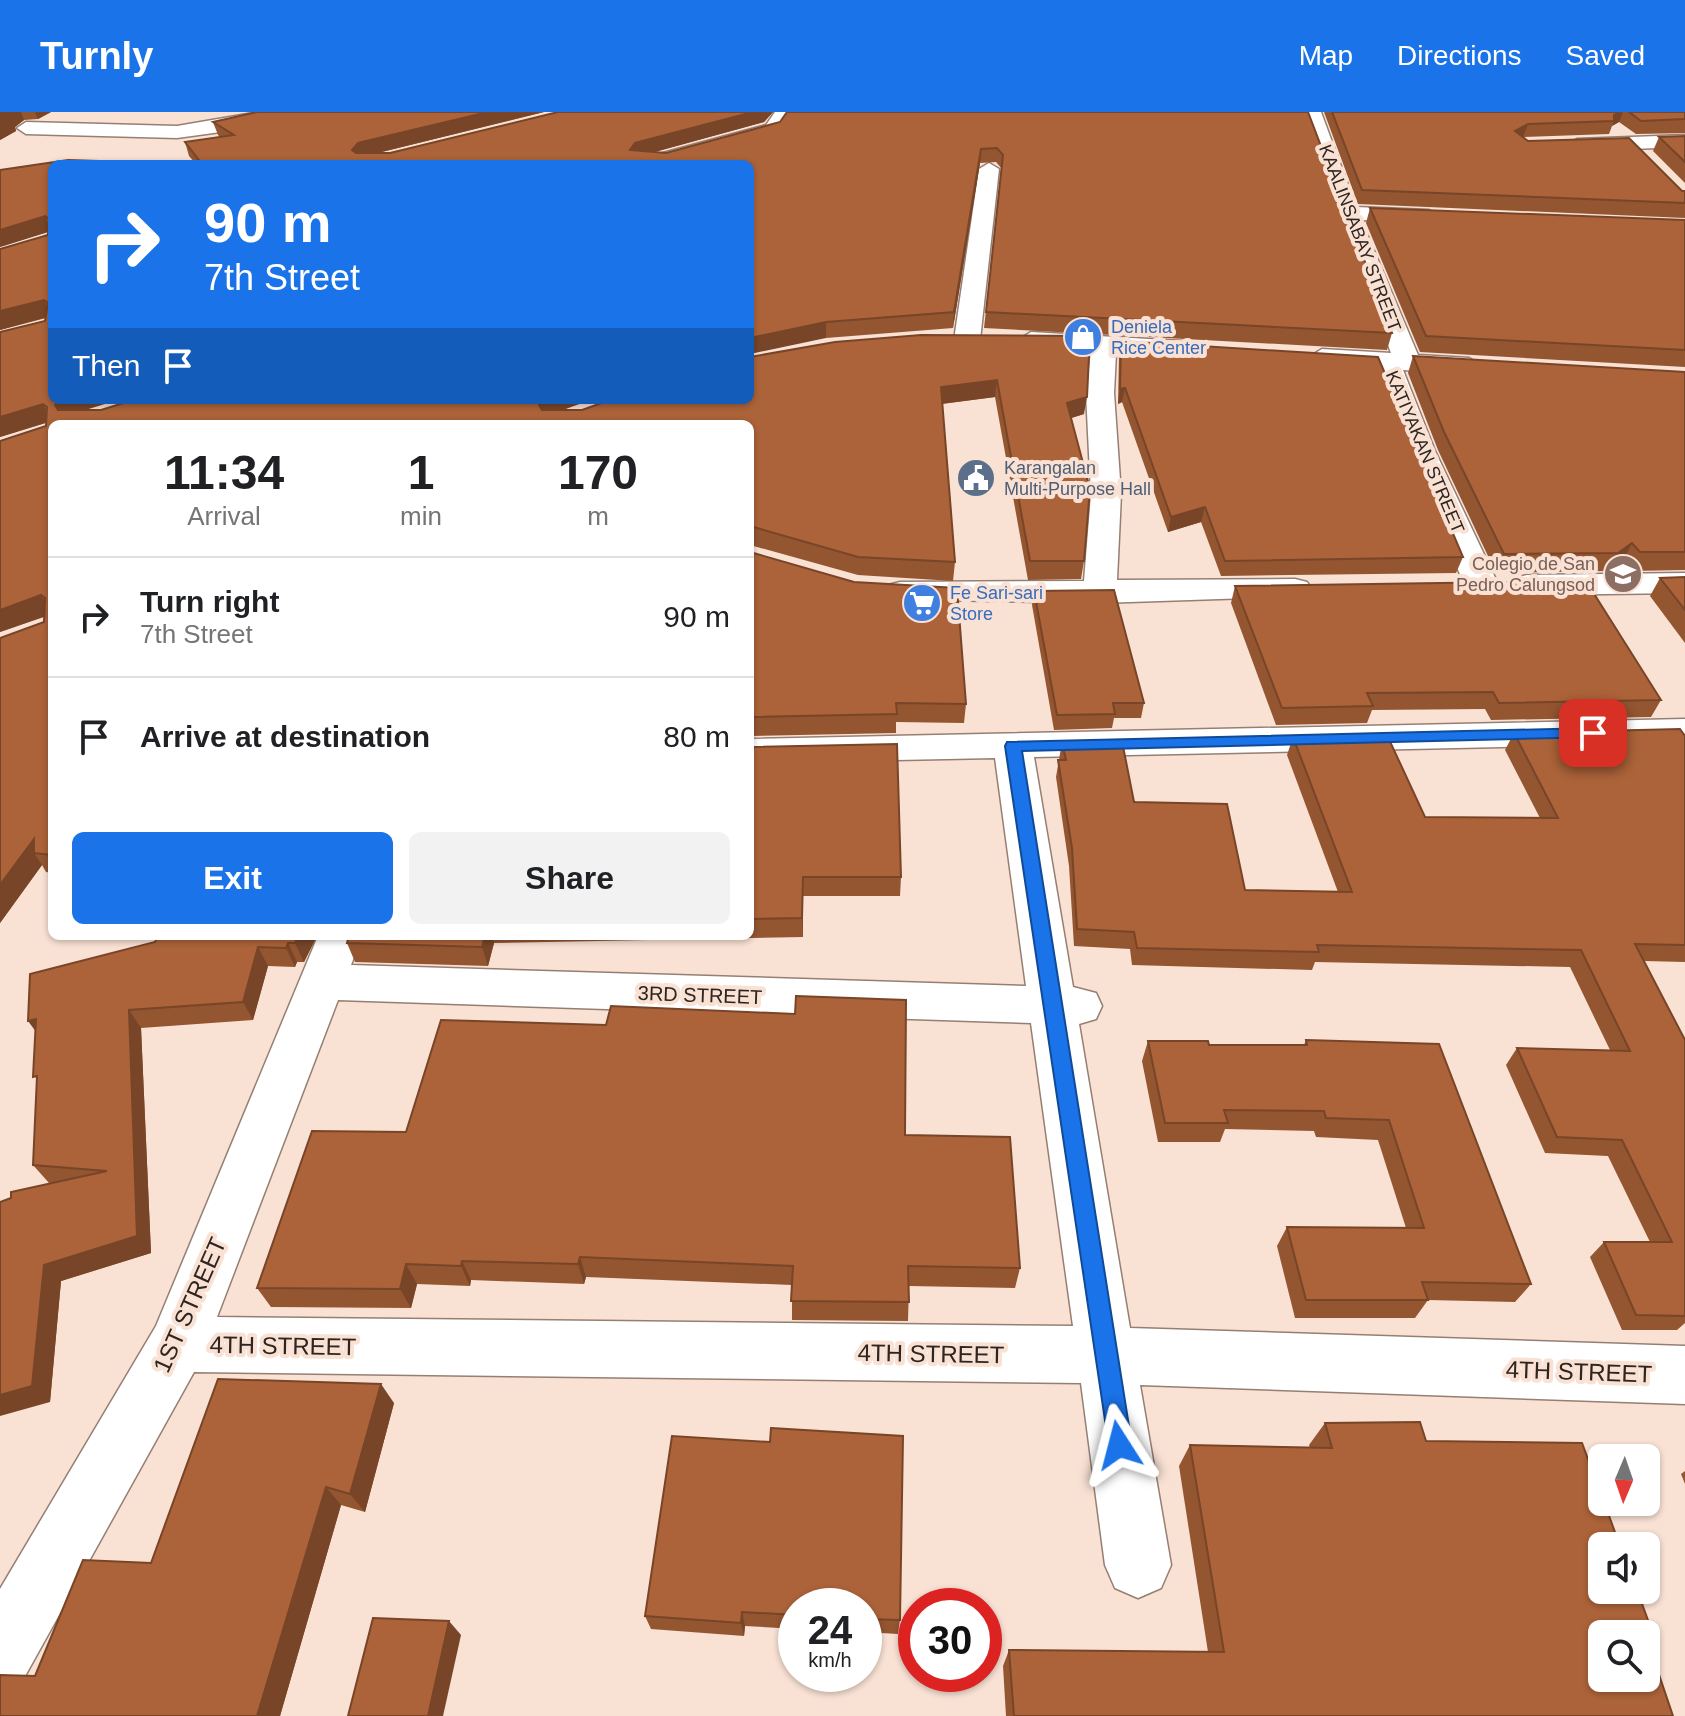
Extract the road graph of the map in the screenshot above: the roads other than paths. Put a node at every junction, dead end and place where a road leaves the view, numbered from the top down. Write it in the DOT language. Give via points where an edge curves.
graph roads {
  1 [pos="57,112"];
  2 [pos="282,112"];
  3 [pos="784,112"];
  4 [pos="1312,112"];
  5 [pos="1610,124"];
  6 [pos="1685,141"];
  7 [pos="1633,144"];
  8 [pos="1554,146"];
  9 [pos="659,160"];
  10 [pos="1654,166"];
  11 [pos="989,169"];
  12 [pos="1348,213"];
  13 [pos="1450,217"];
  14 [pos="967,340"];
  15 [pos="936,341"];
  16 [pos="1104,344"];
  17 [pos="1204,350"];
  18 [pos="1295,356"];
  19 [pos="1397,362"];
  20 [pos="1500,368"];
  21 [pos="1685,583"];
  22 [pos="869,589"];
  23 [pos="1323,589"];
  24 [pos="1100,593"];
  25 [pos="1685,731"];
  26 [pos="1013,746"];
  27 [pos="754,751"];
  28 [pos="331,959"];
  29 [pos="1066,1006"];
  30 [pos="178,1344"];
  31 [pos="1105,1355"];
  32 [pos="1685,1375"];
  33 [pos="1138,1565"];
  34 [pos="0,1654"];
  1 -- 2 [label="street" via="20,131 177,132"];
  3 -- 9 [label="street" via="773,129"];
  4 -- 12 [label="street, KAALINSABAY STREET"];
  5 -- 7 [label="street"];
  6 -- 7 [label="street"];
  7 -- 8 [label="street"];
  7 -- 10 [label="street"];
  11 -- 14 [label="street"];
  12 -- 13 [label="street"];
  12 -- 19 [label="street, KAALINSABAY STREET"];
  14 -- 15 [label="street"];
  14 -- 16 [label="street"];
  16 -- 17 [label="street"];
  16 -- 24 [label="street" via="1100,393 1106,494"];
  18 -- 19 [label="street"];
  19 -- 20 [label="street"];
  19 -- 21 [label="street, KATIYAKAN STREET" via="1466,586"];
  22 -- 24 [label="street" via="926,594"];
  23 -- 24 [label="street"];
  25 -- 26 [label="street"];
  26 -- 27 [label="street"];
  26 -- 29 [label="street"];
  28 -- 29 [label="street, 3RD STREET"];
  28 -- 30 [label="street, 1ST STREET"];
  29 -- 31 [label="street"];
  30 -- 31 [label="street, 4TH STREET"];
  30 -- 34 [label="street, 1ST STREET"];
  31 -- 32 [label="street, 4TH STREET"];
  31 -- 33 [label="street"];
}
